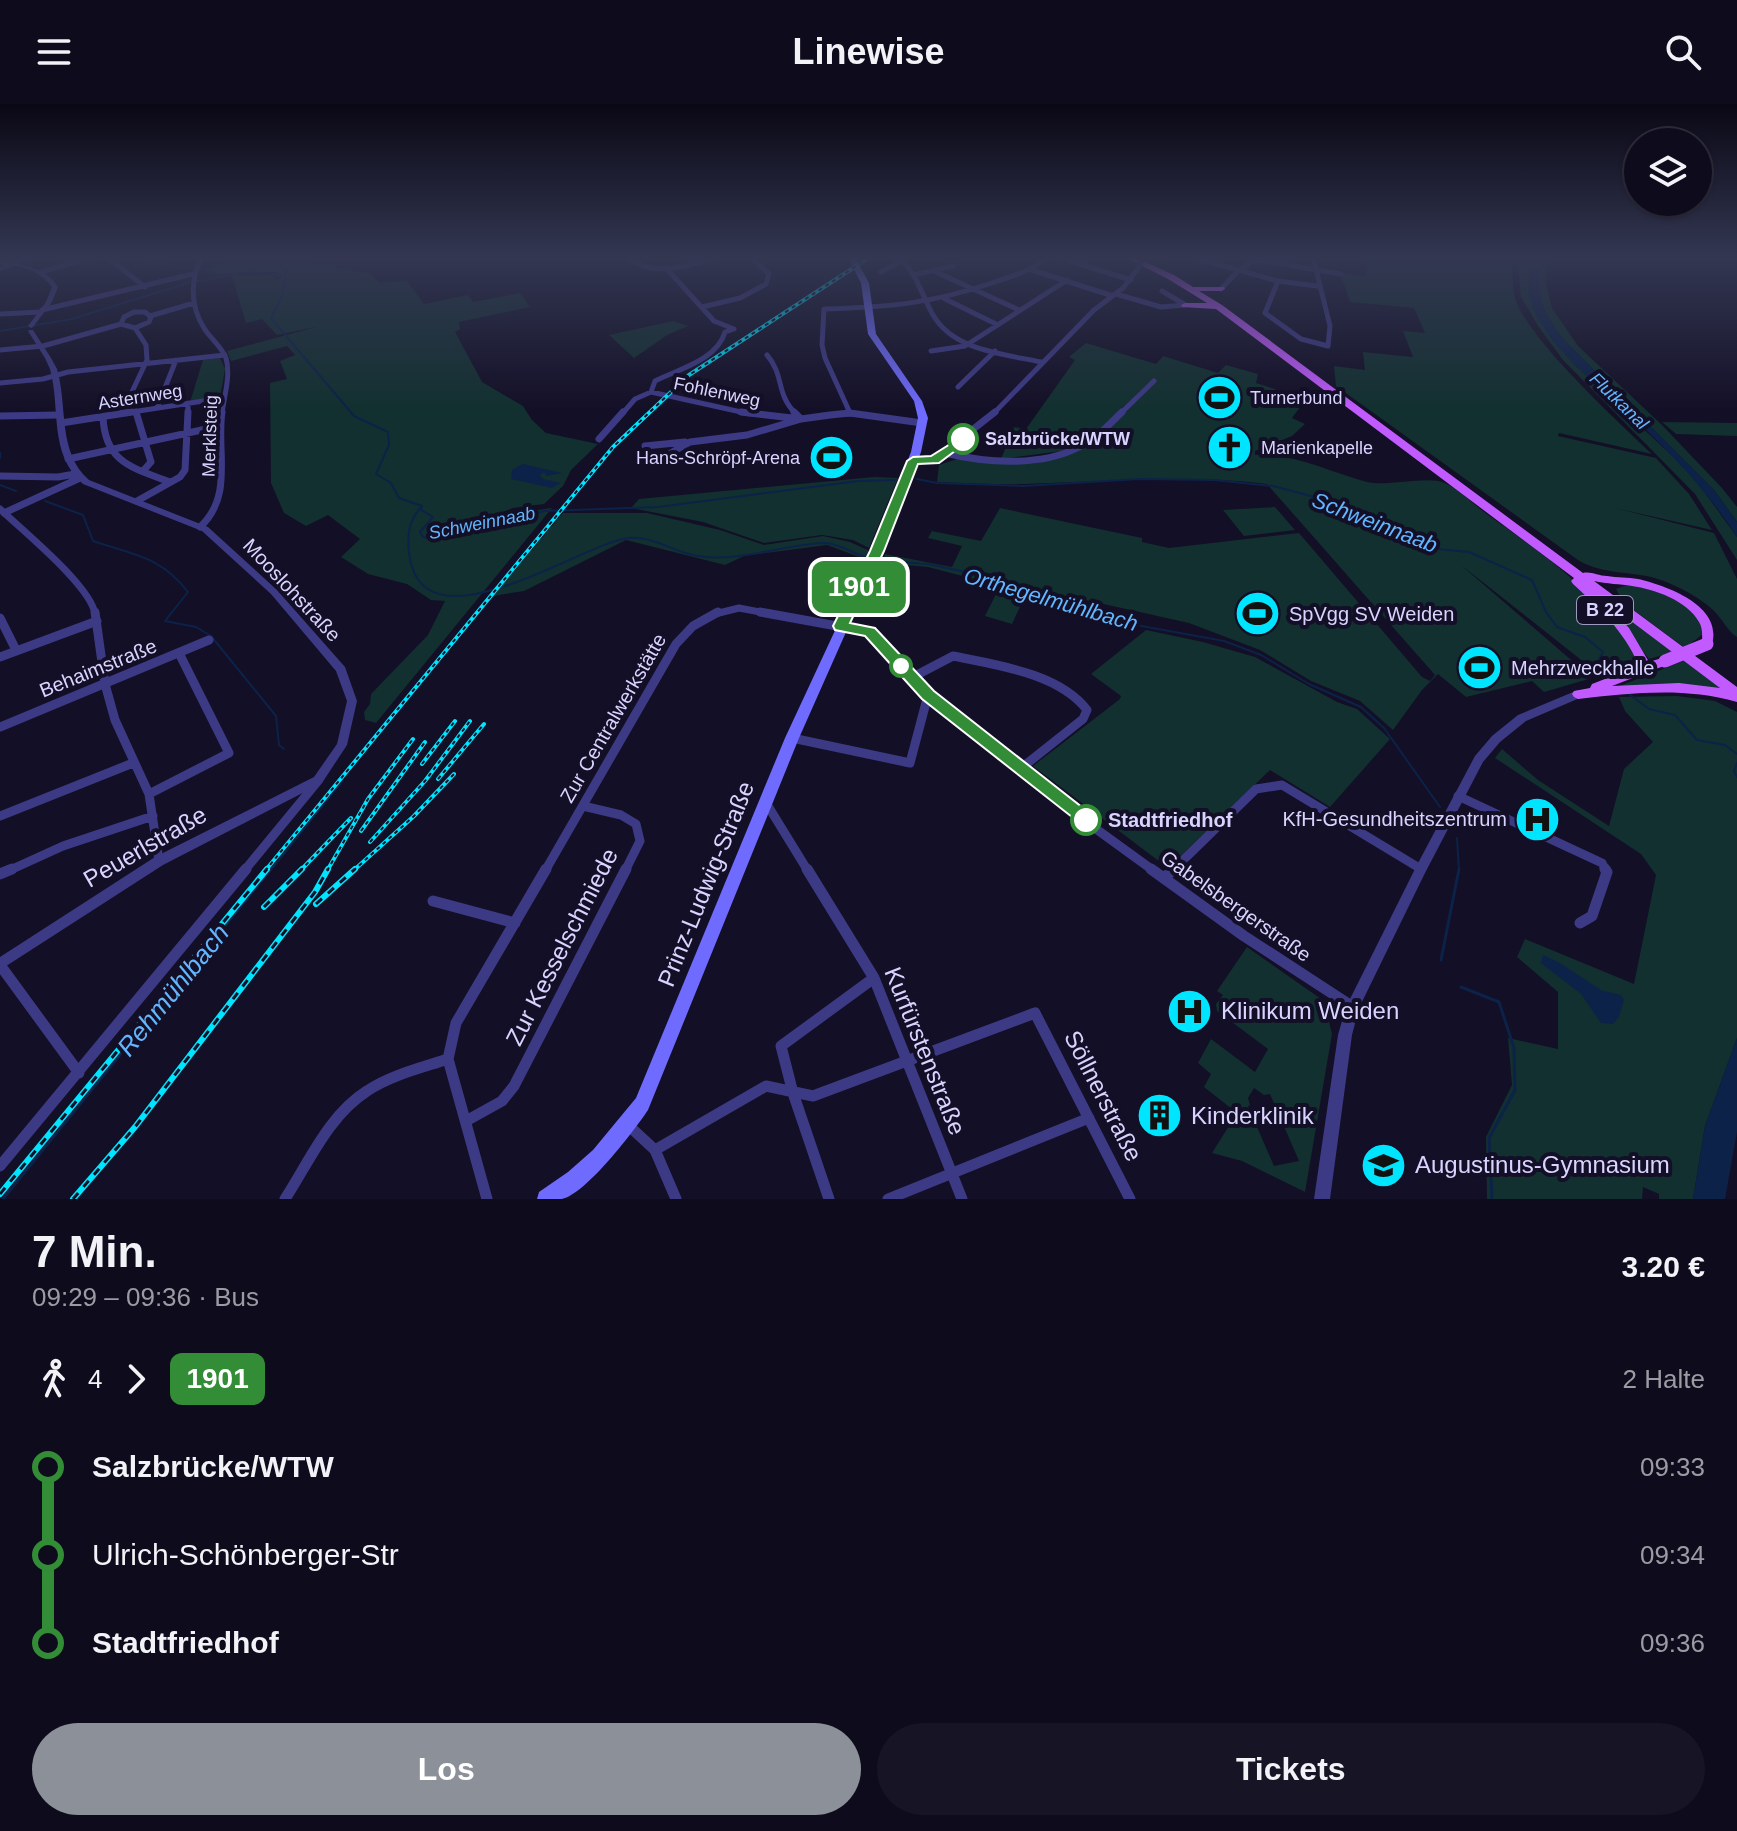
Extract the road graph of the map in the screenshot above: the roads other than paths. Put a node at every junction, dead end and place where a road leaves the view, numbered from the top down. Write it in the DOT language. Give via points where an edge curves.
graph roads {
  1 [pos="44,308"];
  2 [pos="54,308"];
  3 [pos="177,308"];
  4 [pos="196,308"];
  5 [pos="703,308"];
  6 [pos="864,308"];
  7 [pos="868,308"];
  8 [pos="930,308"];
  9 [pos="964,308"];
  10 [pos="1015,308"];
  11 [pos="1022,308"];
  12 [pos="1097,308"];
  13 [pos="1220,308"];
  14 [pos="1267,308"];
  15 [pos="1325,308"];
  16 [pos="1019,310"];
  17 [pos="42,311"];
  18 [pos="0,314"];
  19 [pos="150,316"];
  20 [pos="121,324"];
  21 [pos="996,324"];
  22 [pos="135,328"];
  23 [pos="968,343"];
  24 [pos="43,346"];
  25 [pos="0,350"];
  26 [pos="10,350"];
  27 [pos="931,351"];
  28 [pos="995,351"];
  29 [pos="225,355"];
  30 [pos="767,355"];
  31 [pos="176,360"];
  32 [pos="0,361"];
  33 [pos="1041,362"];
  34 [pos="145,363"];
  35 [pos="55,375"];
  36 [pos="1154,381"];
  37 [pos="0,383"];
  38 [pos="958,387"];
  39 [pos="651,392"];
  40 [pos="223,398"];
  41 [pos="188,403"];
  42 [pos="157,408"];
  43 [pos="136,411"];
  44 [pos="122,413"];
  45 [pos="850,413"];
  46 [pos="0,416"];
  47 [pos="103,417"];
  48 [pos="60,419"];
  49 [pos="801,419"];
  50 [pos="922,423"];
  51 [pos="220,426"];
  52 [pos="185,433"];
  53 [pos="599,439"];
  54 [pos="147,442"];
  55 [pos="690,442"];
  56 [pos="645,446"];
  57 [pos="110,451"];
  58 [pos="945,453"];
  59 [pos="664,457"];
  60 [pos="68,459"];
  61 [pos="913,461"];
  62 [pos="143,471"];
  63 [pos="0,476"];
  64 [pos="78,476"];
  65 [pos="170,482"];
  66 [pos="137,501"];
  67 [pos="2,512"];
  68 [pos="200,527"];
  69 [pos="1553,555"];
  70 [pos="1634,582"];
  71 [pos="1634,616"];
  72 [pos="0,618"];
  73 [pos="97,621"];
  74 [pos="841,626"];
  75 [pos="209,640"];
  76 [pos="16,650"];
  77 [pos="180,655"];
  78 [pos="0,657"];
  79 [pos="1641,670"];
  80 [pos="911,678"];
  81 [pos="105,684"];
  82 [pos="1600,689"];
  83 [pos="1578,694"];
  84 [pos="928,695"];
  85 [pos="1737,696"];
  86 [pos="0,727"];
  87 [pos="792,738"];
  88 [pos="133,763"];
  89 [pos="1020,769"];
  90 [pos="318,780"];
  91 [pos="149,794"];
  92 [pos="1458,796"];
  93 [pos="765,801"];
  94 [pos="583,806"];
  95 [pos="0,816"];
  96 [pos="153,816"];
  97 [pos="159,861"];
  98 [pos="1421,869"];
  99 [pos="0,874"];
  100 [pos="1164,878"];
  101 [pos="433,901"];
  102 [pos="515,923"];
  103 [pos="1580,923"];
  104 [pos="0,964"];
  105 [pos="874,978"];
  106 [pos="1353,1007"];
  107 [pos="448,1059"];
  108 [pos="906,1060"];
  109 [pos="79,1073"];
  110 [pos="793,1093"];
  111 [pos="1089,1118"];
  112 [pos="466,1121"];
  113 [pos="628,1125"];
  114 [pos="655,1150"];
  115 [pos="0,1166"];
  116 [pos="952,1174"];
  117 [pos="285,1199"];
  118 [pos="487,1199"];
  119 [pos="546,1199"];
  120 [pos="676,1199"];
  121 [pos="829,1199"];
  122 [pos="888,1199"];
  123 [pos="962,1199"];
  124 [pos="1130,1199"];
  125 [pos="1322,1199"];
  1 -- 17 [label="street"];
  2 -- 17 [label="street"];
  3 -- 19 [label="street"];
  4 -- 29 [label="street" via="202,326"];
  5 -- 39 [label="street" via="725,332 722,343 692,365 655,381"];
  6 -- 45 [label="street" via="824,309 825,358"];
  7 -- 50 [label="main road" via="872,334 915,393"];
  8 -- 23 [label="street" via="939,325"];
  9 -- 21 [label="street"];
  10 -- 16 [label="street"];
  11 -- 16 [label="street"];
  12 -- 33 [label="street"];
  13 -- 69 [label="main road, B 22"];
  14 -- 15 [label="street" via="1265,313 1301,339 1328,346"];
  16 -- 21 [label="street"];
  17 -- 18 [label="street"];
  17 -- 24 [label="street" via="31,328"];
  19 -- 20 [label="street" via="134,312"];
  19 -- 22 [label="street" via="149,322"];
  20 -- 22 [label="street"];
  20 -- 24 [label="street"];
  21 -- 23 [label="street"];
  22 -- 34 [label="street" via="148,347"];
  23 -- 27 [label="street"];
  23 -- 28 [label="street"];
  24 -- 26 [label="street"];
  24 -- 35 [label="street"];
  25 -- 26 [label="street"];
  26 -- 32 [label="street"];
  28 -- 33 [label="street"];
  28 -- 38 [label="street"];
  29 -- 31 [label="street"];
  29 -- 40 [label="street, Merklsteig" via="228,377"];
  30 -- 49 [label="street" via="777,367 783,401"];
  31 -- 34 [label="street"];
  31 -- 42 [label="street"];
  33 -- 58 [label="street" via="985,422"];
  34 -- 35 [label="street"];
  34 -- 44 [label="street"];
  35 -- 37 [label="street"];
  35 -- 48 [label="street"];
  36 -- 58 [label="street" via="1112,424 1076,449 1001,460"];
  39 -- 49 [label="street, Fohlenweg" via="754,415"];
  39 -- 53 [label="street, Fohlenweg" via="635,398"];
  40 -- 41 [label="street, Asternweg"];
  40 -- 51 [label="street, Merklsteig"];
  41 -- 42 [label="street, Asternweg"];
  41 -- 52 [label="street"];
  42 -- 43 [label="street, Asternweg"];
  43 -- 44 [label="street, Asternweg"];
  43 -- 54 [label="street"];
  44 -- 47 [label="street, Asternweg"];
  45 -- 49 [label="street"];
  45 -- 50 [label="street"];
  46 -- 48 [label="street, Asternweg"];
  47 -- 48 [label="street, Asternweg"];
  47 -- 57 [label="street"];
  48 -- 60 [label="street"];
  49 -- 55 [label="street" via="747,435"];
  50 -- 61 [label="main road, Prinz-Ludwig-Straße"];
  51 -- 52 [label="street"];
  51 -- 68 [label="street, Merklsteig" via="224,480 209,519"];
  52 -- 54 [label="street"];
  52 -- 65 [label="street" via="185,470"];
  54 -- 57 [label="street"];
  54 -- 62 [label="street" via="151,462"];
  55 -- 56 [label="street"];
  55 -- 59 [label="street"];
  57 -- 60 [label="street"];
  57 -- 62 [label="street"];
  58 -- 61 [label="street" via="934,460"];
  60 -- 64 [label="street"];
  61 -- 74 [label="main road, Prinz-Ludwig-Straße"];
  62 -- 65 [label="street"];
  63 -- 64 [label="street"];
  64 -- 66 [label="street, Mooslohstraße"];
  64 -- 67 [label="street"];
  65 -- 66 [label="street"];
  66 -- 68 [label="street, Mooslohstraße"];
  67 -- 73 [label="street" via="68,573 94,605"];
  68 -- 90 [label="street, Mooslohstraße" via="280,598 324,648 349,688 347,731"];
  69 -- 70 [label="main road" via="1591,577"];
  69 -- 71 [label="main road, B 22"];
  69 -- 79 [label="main road, B 22" via="1629,638 1642,657"];
  70 -- 71 [label="main road" via="1618,583 1611,590"];
  70 -- 79 [label="main road, bridge" via="1694,609 1709,631 1707,644"];
  71 -- 85 [label="main road, B 22"];
  72 -- 76 [label="street"];
  73 -- 76 [label="street"];
  73 -- 81 [label="street"];
  74 -- 80 [label="street, Gabelsbergerstraße" via="870,632"];
  74 -- 87 [label="main road, Prinz-Ludwig-Straße"];
  74 -- 94 [label="street, Zur Centralwerkstätte" via="739,608 720,611 693,626 676,644"];
  75 -- 77 [label="street, Behaimstraße"];
  76 -- 78 [label="street"];
  77 -- 81 [label="street, Behaimstraße"];
  77 -- 91 [label="street" via="229,753"];
  79 -- 82 [label="main road"];
  80 -- 84 [label="street, Gabelsbergerstraße"];
  80 -- 89 [label="street" via="957,657 1058,686 1078,697 1087,710 1083,719"];
  81 -- 86 [label="street, Behaimstraße"];
  81 -- 88 [label="street"];
  82 -- 83 [label="main road"];
  82 -- 85 [label="main road" via="1664,688"];
  83 -- 92 [label="street" via="1522,718 1496,739"];
  84 -- 87 [label="street" via="910,763"];
  84 -- 89 [label="street, Gabelsbergerstraße"];
  87 -- 93 [label="main road, Prinz-Ludwig-Straße"];
  88 -- 91 [label="street"];
  88 -- 95 [label="street"];
  89 -- 100 [label="street, Gabelsbergerstraße"];
  90 -- 97 [label="street, Peuerlstraße"];
  90 -- 109 [label="street, Mooslohstraße"];
  91 -- 96 [label="street"];
  92 -- 98 [label="street"];
  92 -- 103 [label="street" via="1602,863 1607,872 1592,916"];
  93 -- 105 [label="street, Kurfürstenstraße"];
  93 -- 113 [label="main road, Prinz-Ludwig-Straße" via="642,1104"];
  94 -- 102 [label="street, Zur Centralwerkstätte"];
  94 -- 112 [label="street, Zur Kesselschmiede" via="629,818 636,823 640,841 514,1086 502,1101"];
  96 -- 97 [label="street"];
  96 -- 99 [label="street"];
  97 -- 104 [label="street, Peuerlstraße"];
  98 -- 100 [label="street" via="1282,785 1256,789"];
  98 -- 106 [label="street"];
  100 -- 106 [label="street, Gabelsbergerstraße"];
  101 -- 102 [label="street"];
  102 -- 107 [label="street, Zur Centralwerkstätte" via="456,1023"];
  104 -- 109 [label="street"];
  105 -- 108 [label="street, Kurfürstenstraße"];
  105 -- 110 [label="street" via="781,1046"];
  106 -- 125 [label="street"];
  107 -- 112 [label="street"];
  107 -- 117 [label="street" via="391,1078 357,1098"];
  108 -- 110 [label="street" via="813,1096"];
  108 -- 111 [label="street, Söllnerstraße" via="1035,1013"];
  108 -- 116 [label="street, Kurfürstenstraße"];
  109 -- 115 [label="street, Mooslohstraße"];
  110 -- 114 [label="street" via="766,1086"];
  110 -- 121 [label="street"];
  111 -- 116 [label="street"];
  111 -- 124 [label="street, Söllnerstraße"];
  112 -- 118 [label="street"];
  113 -- 114 [label="street"];
  113 -- 119 [label="main road, Prinz-Ludwig-Straße" via="577,1181"];
  114 -- 120 [label="street"];
  116 -- 122 [label="street"];
  116 -- 123 [label="street, Kurfürstenstraße"];
}
